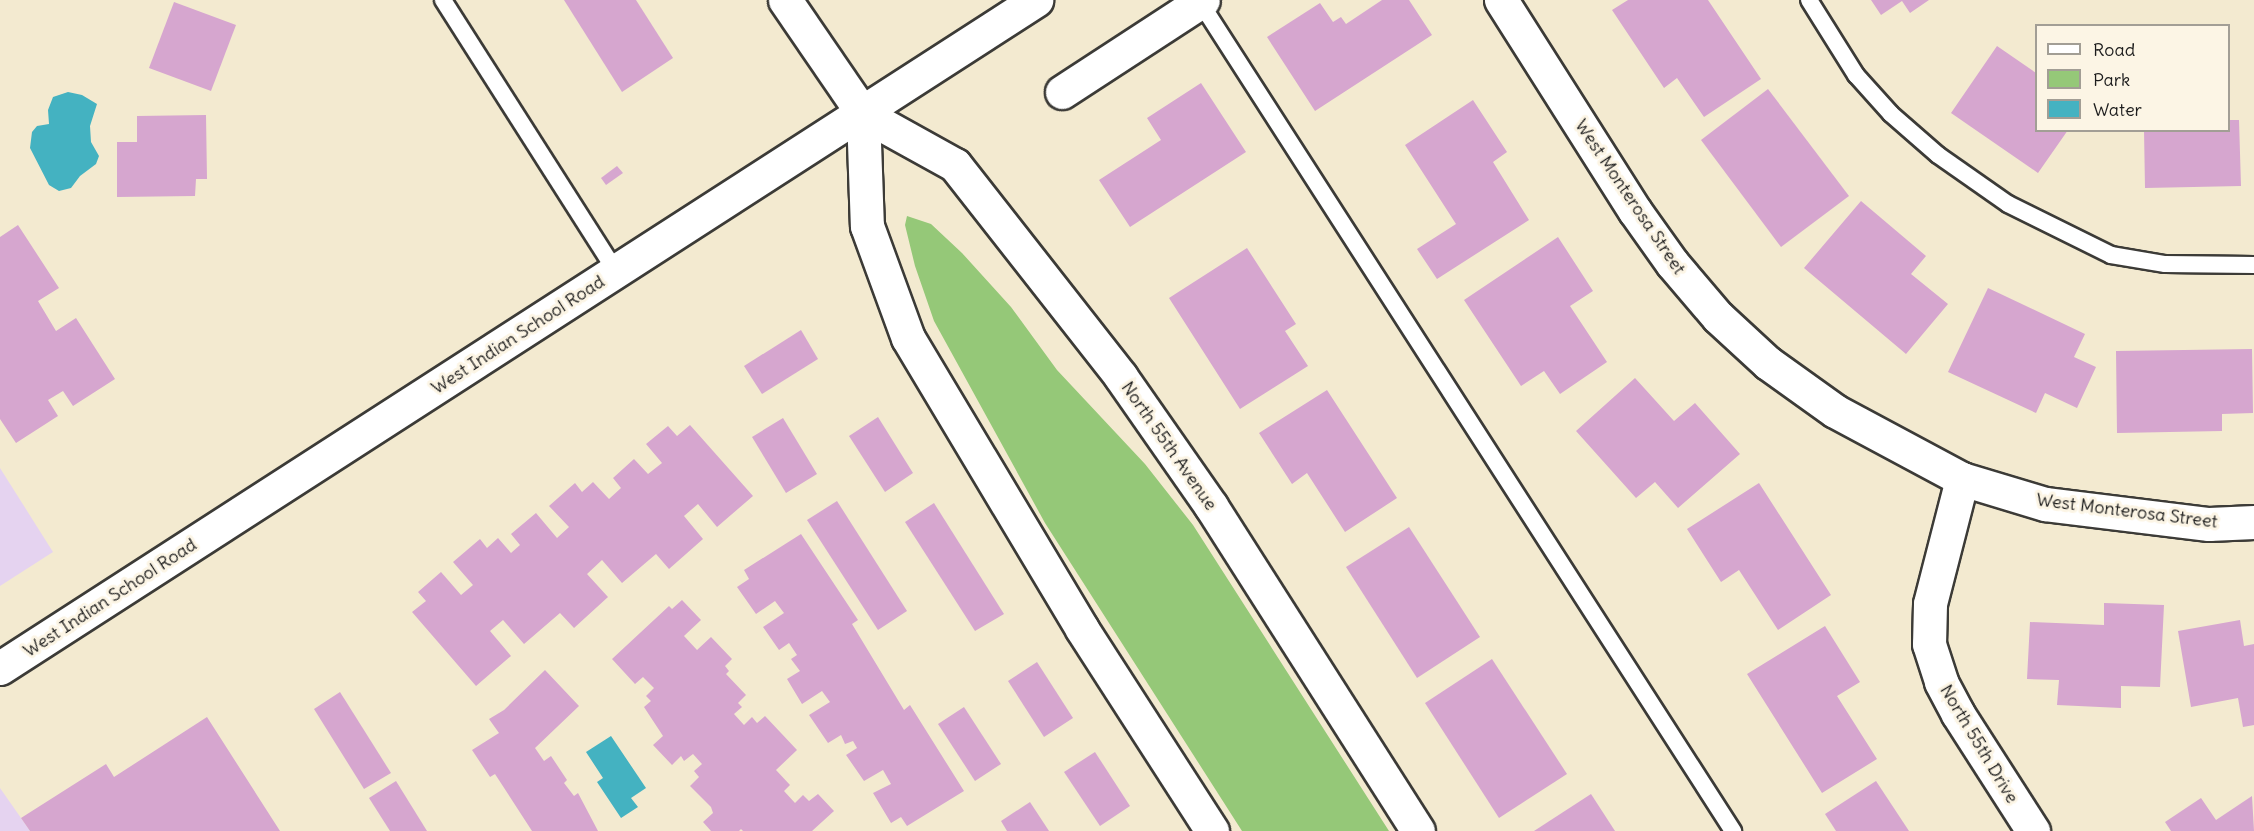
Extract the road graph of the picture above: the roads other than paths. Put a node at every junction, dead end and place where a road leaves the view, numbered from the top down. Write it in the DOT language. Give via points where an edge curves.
graph roads {
  1 [pos="443,0"];
  2 [pos="785,0"];
  3 [pos="1036,0"];
  4 [pos="1501,0"];
  5 [pos="1809,0"];
  6 [pos="1201,1"];
  7 [pos="1062,92"];
  8 [pos="863,114"];
  9 [pos="2254,265"];
  10 [pos="616,272"];
  11 [pos="1962,479"];
  12 [pos="2254,522"];
  13 [pos="0,668"];
  14 [pos="1212,831"];
  15 [pos="1418,831"];
  16 [pos="1733,831"];
  17 [pos="2033,831"];
  1 -- 10 [label="lane"];
  2 -- 8 [label="street, North 55th Avenue"];
  3 -- 8 [label="street, West Indian School Road"];
  4 -- 11 [label="street, West Monterosa Street" via="1635,211 1718,317 1768,363 1835,411"];
  5 -- 9 [label="lane" via="1856,75 1891,114 1938,154 2008,204 2111,255 2165,264"];
  6 -- 7 [label="street"];
  6 -- 16 [label="lane"];
  8 -- 10 [label="street, West Indian School Road"];
  8 -- 14 [label="street" via="867,226 908,338 1082,629"];
  8 -- 15 [label="street, North 55th Avenue" via="955,165 1086,331 1211,506"];
  10 -- 13 [label="street, West Indian School Road"];
  11 -- 12 [label="street, West Monterosa Street" via="2045,504 2209,524"];
  11 -- 17 [label="street, North 55th Drive" via="1930,604 1929,644 1941,682 1958,714"];
}
